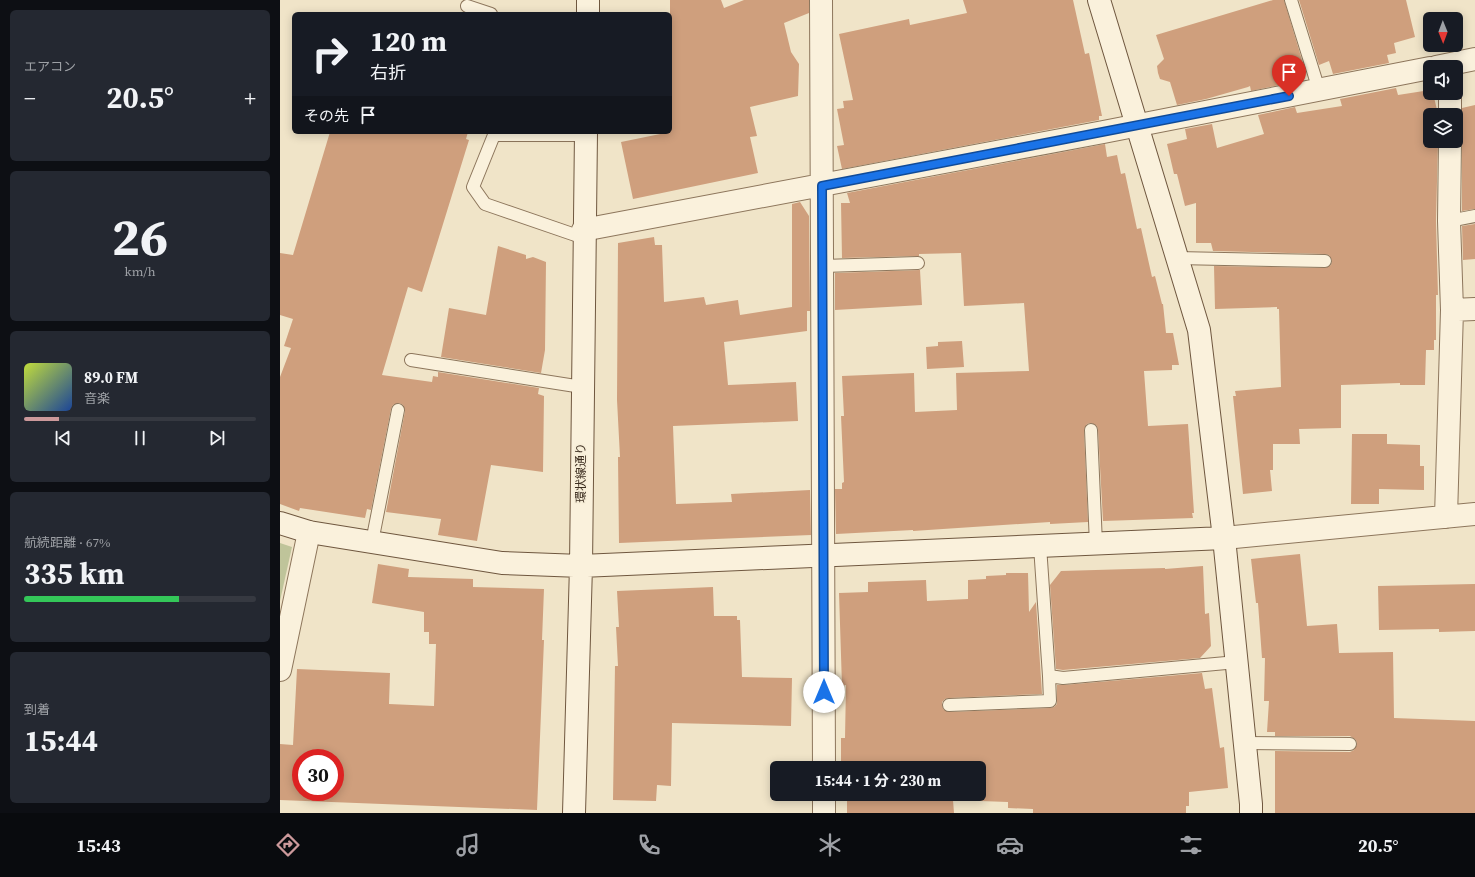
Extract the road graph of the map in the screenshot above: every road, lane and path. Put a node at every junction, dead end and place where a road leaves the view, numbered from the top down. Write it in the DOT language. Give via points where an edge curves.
graph roads {
  1 [pos="588,0"];
  2 [pos="821,0"];
  3 [pos="1099,0"];
  4 [pos="1291,0"];
  5 [pos="467,6"];
  6 [pos="484,12"];
  7 [pos="588,12"];
  8 [pos="1475,59"];
  9 [pos="1463,62"];
  10 [pos="1423,71"];
  11 [pos="1319,90"];
  12 [pos="1137,126"];
  13 [pos="508,134"];
  14 [pos="586,134"];
  15 [pos="1450,148"];
  16 [pos="822,186"];
  17 [pos="1475,216"];
  18 [pos="1449,221"];
  19 [pos="584,234"];
  20 [pos="1177,258"];
  21 [pos="1325,261"];
  22 [pos="918,262"];
  23 [pos="823,266"];
  24 [pos="1475,309"];
  25 [pos="1452,310"];
  26 [pos="411,360"];
  27 [pos="582,387"];
  28 [pos="398,410"];
  29 [pos="1091,430"];
  30 [pos="1475,514"];
  31 [pos="1446,517"];
  32 [pos="280,523"];
  33 [pos="309,532"];
  34 [pos="1224,538"];
  35 [pos="372,542"];
  36 [pos="1096,544"];
  37 [pos="1040,546"];
  38 [pos="824,556"];
  39 [pos="581,566"];
  40 [pos="1237,662"];
  41 [pos="280,670"];
  42 [pos="1049,676"];
  43 [pos="949,705"];
  44 [pos="1245,743"];
  45 [pos="1350,744"];
  46 [pos="824,761"];
  47 [pos="824,801"];
  48 [pos="574,813"];
  49 [pos="824,813"];
  50 [pos="1251,813"];
  1 -- 7 [label="street"];
  2 -- 16 [label="street"];
  3 -- 12 [label="street"];
  4 -- 11 [label="lane"];
  5 -- 6 [label="lane"];
  8 -- 9 [label="street"];
  10 -- 11 [label="street"];
  11 -- 12 [label="street"];
  12 -- 16 [label="street"];
  12 -- 20 [label="street"];
  13 -- 19 [label="lane" via="494,135 473,186 485,204"];
  14 -- 19 [label="street, 環状線通り"];
  15 -- 18 [label="street"];
  16 -- 19 [label="street"];
  16 -- 23 [label="street"];
  17 -- 18 [label="lane"];
  18 -- 25 [label="street"];
  19 -- 27 [label="street, 環状線通り"];
  20 -- 21 [label="lane"];
  20 -- 34 [label="street" via="1199,330"];
  22 -- 23 [label="lane"];
  23 -- 38 [label="street"];
  24 -- 25 [label="street"];
  25 -- 31 [label="street"];
  26 -- 27 [label="lane"];
  27 -- 39 [label="street, 環状線通り"];
  28 -- 35 [label="lane"];
  29 -- 36 [label="lane"];
  30 -- 31 [label="street"];
  31 -- 34 [label="street"];
  32 -- 33 [label="street"];
  33 -- 35 [label="street"];
  33 -- 41 [label="street"];
  34 -- 36 [label="street"];
  34 -- 40 [label="street"];
  35 -- 39 [label="street" via="502,563"];
  36 -- 37 [label="street"];
  37 -- 38 [label="street"];
  37 -- 42 [label="lane"];
  38 -- 39 [label="street"];
  38 -- 46 [label="street"];
  39 -- 48 [label="street, 環状線通り"];
  40 -- 42 [label="lane" via="1063,678"];
  40 -- 44 [label="street"];
  42 -- 43 [label="lane" via="1050,701"];
  44 -- 45 [label="lane"];
  44 -- 50 [label="street"];
  47 -- 49 [label="street"];
}
